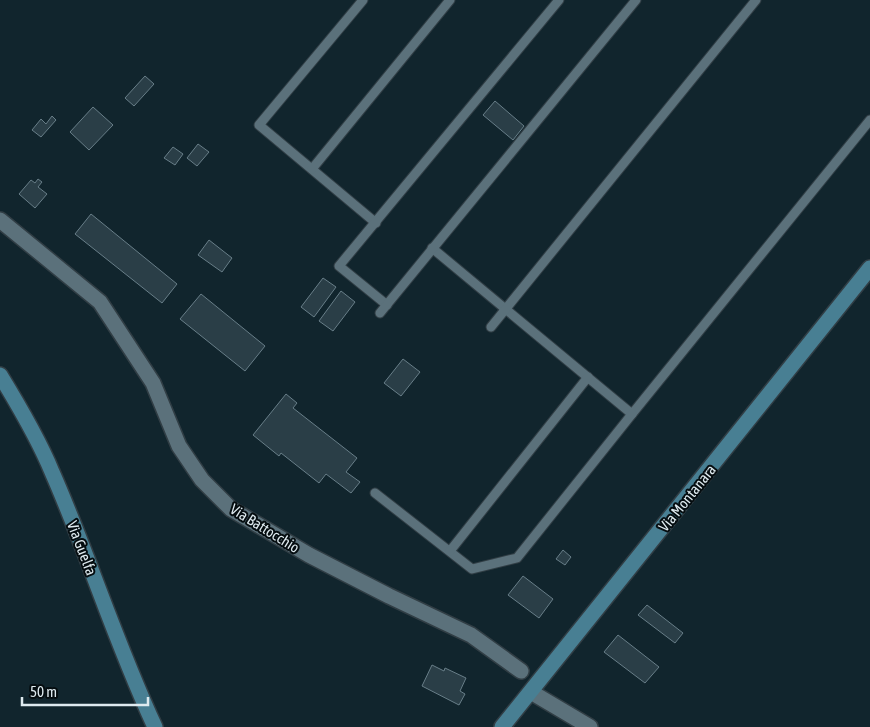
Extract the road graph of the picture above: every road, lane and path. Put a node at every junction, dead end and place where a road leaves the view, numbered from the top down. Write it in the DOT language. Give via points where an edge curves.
graph roads {
  1 [pos="363,0"];
  2 [pos="450,0"];
  3 [pos="559,0"];
  4 [pos="636,0"];
  5 [pos="756,0"];
  6 [pos="870,120"];
  7 [pos="312,169"];
  8 [pos="0,220"];
  9 [pos="376,222"];
  10 [pos="432,248"];
  11 [pos="870,268"];
  12 [pos="387,305"];
  13 [pos="506,309"];
  14 [pos="380,313"];
  15 [pos="491,327"];
  16 [pos="0,374"];
  17 [pos="588,377"];
  18 [pos="632,414"];
  19 [pos="375,493"];
  20 [pos="450,551"];
  21 [pos="521,671"];
  22 [pos="532,692"];
  23 [pos="155,727"];
  24 [pos="502,727"];
  25 [pos="590,727"];
  1 -- 7 [label="lane" via="259,125"];
  2 -- 7 [label="lane"];
  3 -- 9 [label="lane"];
  4 -- 10 [label="lane"];
  5 -- 13 [label="lane"];
  6 -- 18 [label="lane"];
  7 -- 9 [label="lane"];
  8 -- 21 [label="street, Via Battocchio" via="100,302 153,383 179,446 202,480 231,508 309,555 471,635"];
  9 -- 12 [label="lane" via="340,266"];
  10 -- 12 [label="lane"];
  10 -- 13 [label="lane"];
  11 -- 22 [label="main road, Via Montanara"];
  12 -- 14 [label="lane"];
  13 -- 15 [label="lane"];
  13 -- 17 [label="lane"];
  16 -- 23 [label="main road, Via Guelfa" via="36,436 52,472"];
  17 -- 18 [label="lane"];
  17 -- 20 [label="lane"];
  18 -- 20 [label="lane" via="516,558 472,569"];
  19 -- 20 [label="lane"];
  22 -- 24 [label="main road, Via Montanara"];
  22 -- 25 [label="street"];
}
